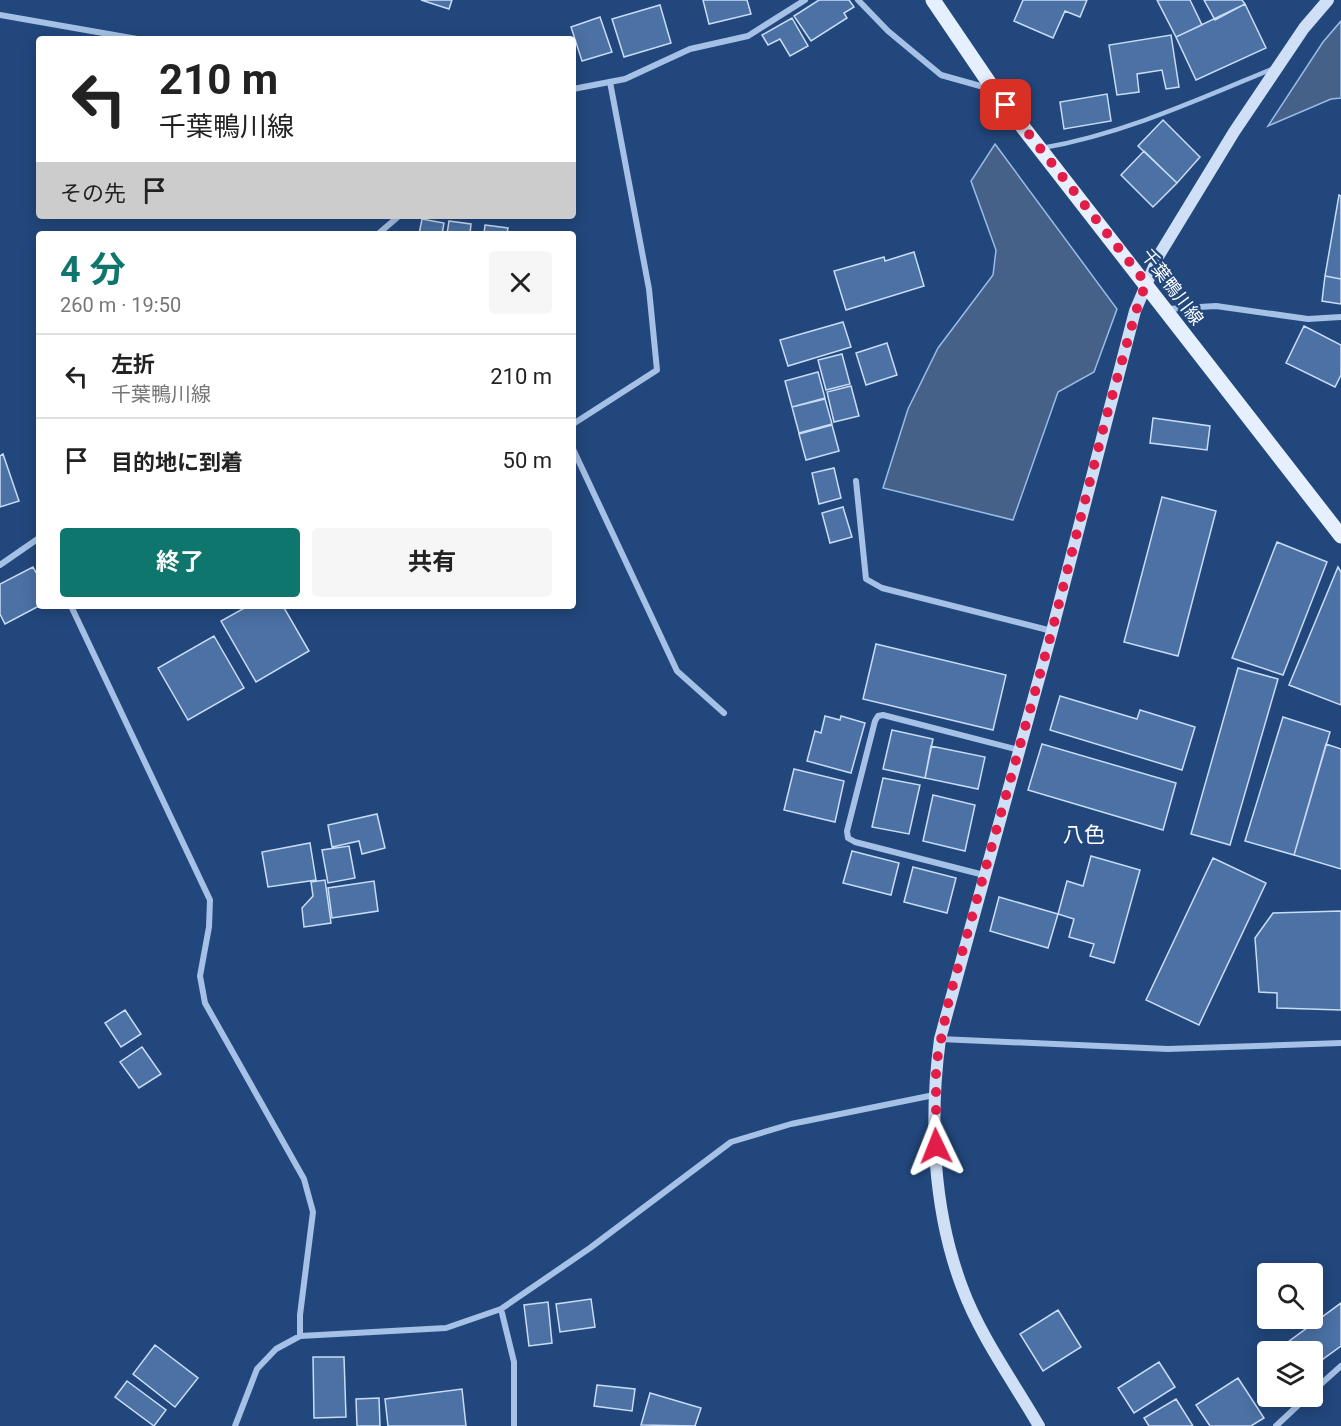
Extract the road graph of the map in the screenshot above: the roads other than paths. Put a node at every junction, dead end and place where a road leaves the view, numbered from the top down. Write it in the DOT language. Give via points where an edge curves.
graph roads {
  1 [pos="805,0"];
  2 [pos="858,0"];
  3 [pos="933,0"];
  4 [pos="1328,0"];
  5 [pos="0,15"];
  6 [pos="120,36"];
  7 [pos="1279,66"];
  8 [pos="610,82"];
  9 [pos="576,88"];
  10 [pos="994,90"];
  11 [pos="1040,148"];
  12 [pos="396,219"];
  13 [pos="382,231"];
  14 [pos="1146,283"];
  15 [pos="1164,309"];
  16 [pos="1341,317"];
  17 [pos="576,422"];
  18 [pos="576,455"];
  19 [pos="856,481"];
  20 [pos="1341,536"];
  21 [pos="36,540"];
  22 [pos="0,565"];
  23 [pos="72,609"];
  24 [pos="1052,631"];
  25 [pos="724,713"];
  26 [pos="1019,750"];
  27 [pos="984,875"];
  28 [pos="940,1039"];
  29 [pos="1341,1043"];
  30 [pos="934,1095"];
  31 [pos="501,1309"];
  32 [pos="300,1336"];
  33 [pos="1341,1366"];
  34 [pos="1323,1382"];
  35 [pos="1296,1407"];
  36 [pos="235,1426"];
  37 [pos="514,1426"];
  38 [pos="1039,1426"];
  39 [pos="1276,1426"];
  1 -- 8 [label="street" via="748,36 690,49"];
  2 -- 10 [label="street" via="888,31 942,75"];
  3 -- 10 [label="main road, 千葉鴨川線"];
  4 -- 7 [label="street"];
  5 -- 6 [label="street"];
  7 -- 11 [label="lane" via="1119,131"];
  7 -- 14 [label="street" via="1159,255"];
  8 -- 9 [label="street"];
  8 -- 17 [label="street" via="649,289 657,370"];
  10 -- 11 [label="main road, 千葉鴨川線"];
  11 -- 14 [label="main road, 千葉鴨川線"];
  12 -- 13 [label="street"];
  14 -- 15 [label="main road, 千葉鴨川線"];
  14 -- 24 [label="street" via="1106,418"];
  15 -- 16 [label="street" via="1216,306 1308,319"];
  15 -- 20 [label="main road, 千葉鴨川線"];
  18 -- 25 [label="street" via="677,671"];
  19 -- 24 [label="street" via="866,579 882,588"];
  21 -- 22 [label="street"];
  23 -- 32 [label="street" via="210,900 200,976 205,1004 304,1179 313,1212"];
  24 -- 26 [label="street"];
  26 -- 27 [label="street"];
  26 -- 27 [label="street" via="883,716 875,721 848,838"];
  27 -- 28 [label="street"];
  28 -- 29 [label="street" via="1168,1049"];
  28 -- 30 [label="street"];
  30 -- 31 [label="street" via="790,1124 731,1142"];
  30 -- 38 [label="street" via="940,1202 953,1260 975,1317"];
  31 -- 32 [label="street" via="446,1328"];
  31 -- 37 [label="street" via="514,1362"];
  32 -- 36 [label="street" via="276,1349 256,1369"];
  33 -- 34 [label="street"];
  35 -- 39 [label="street"];
}
